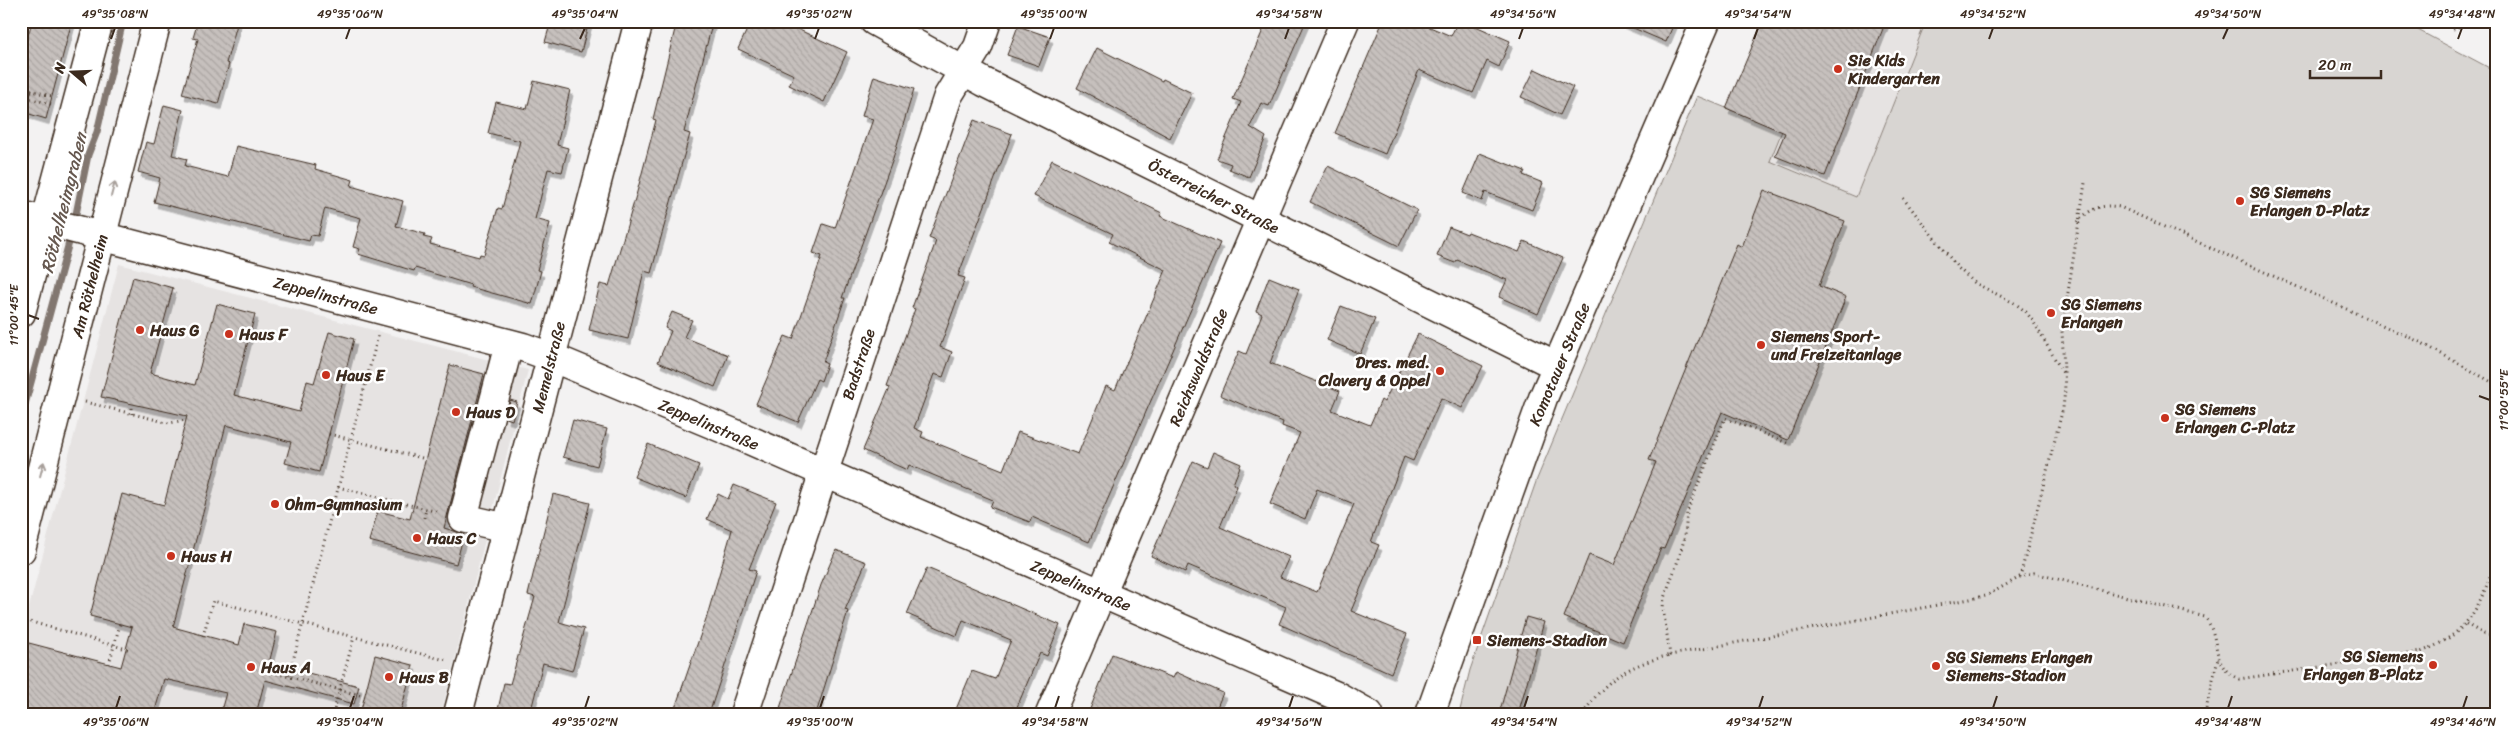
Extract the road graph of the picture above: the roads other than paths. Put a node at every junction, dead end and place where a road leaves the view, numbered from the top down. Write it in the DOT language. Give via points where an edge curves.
graph roads {
  1 [pos="99,21"];
  2 [pos="156,21"];
  3 [pos="639,21"];
  4 [pos="874,21"];
  5 [pos="987,21"];
  6 [pos="1345,21"];
  7 [pos="1706,21"];
  8 [pos="963,71"];
  9 [pos="1261,219"];
  10 [pos="62,225"];
  11 [pos="21,313"];
  12 [pos="509,344"];
  13 [pos="550,358"];
  14 [pos="1557,366"];
  15 [pos="822,473"];
  16 [pos="507,528"];
  17 [pos="21,550"];
  18 [pos="1101,594"];
  19 [pos="458,714"];
  20 [pos="744,714"];
  21 [pos="1050,714"];
  22 [pos="1369,714"];
  23 [pos="1430,714"];
  1 -- 10 [label="street, Am Röthelheim" via="78,102"];
  10 -- 2 [label="street, Am Röthelheim, one-way"];
  3 -- 13 [label="street, Memelstraße"];
  4 -- 8 [label="street, Österreicher Straße"];
  5 -- 8 [label="street, Badstraße" via="978,47"];
  6 -- 9 [label="street, Reichswaldstraße"];
  7 -- 14 [label="street, Komotauer Straße"];
  8 -- 9 [label="street, Österreicher Straße"];
  8 -- 15 [label="street, Badstraße" via="948,96"];
  9 -- 14 [label="street, Österreicher Straße"];
  9 -- 18 [label="street, Reichswaldstraße"];
  10 -- 11 [label="street, Am Röthelheim"];
  10 -- 12 [label="street, Zeppelinstraße"];
  17 -- 10 [label="street, Am Röthelheim, one-way" via="61,396"];
  12 -- 13 [label="street, Zeppelinstraße"];
  12 -- 16 [label="street" via="463,518"];
  13 -- 15 [label="street, Zeppelinstraße" via="732,432"];
  13 -- 16 [label="street, Memelstraße"];
  14 -- 23 [label="street, Komotauer Straße"];
  15 -- 18 [label="street, Zeppelinstraße"];
  15 -- 20 [label="street, Badstraße"];
  16 -- 19 [label="street, Memelstraße"];
  18 -- 21 [label="street, Reichswaldstraße"];
  18 -- 22 [label="street, Zeppelinstraße" via="1338,697"];
}
